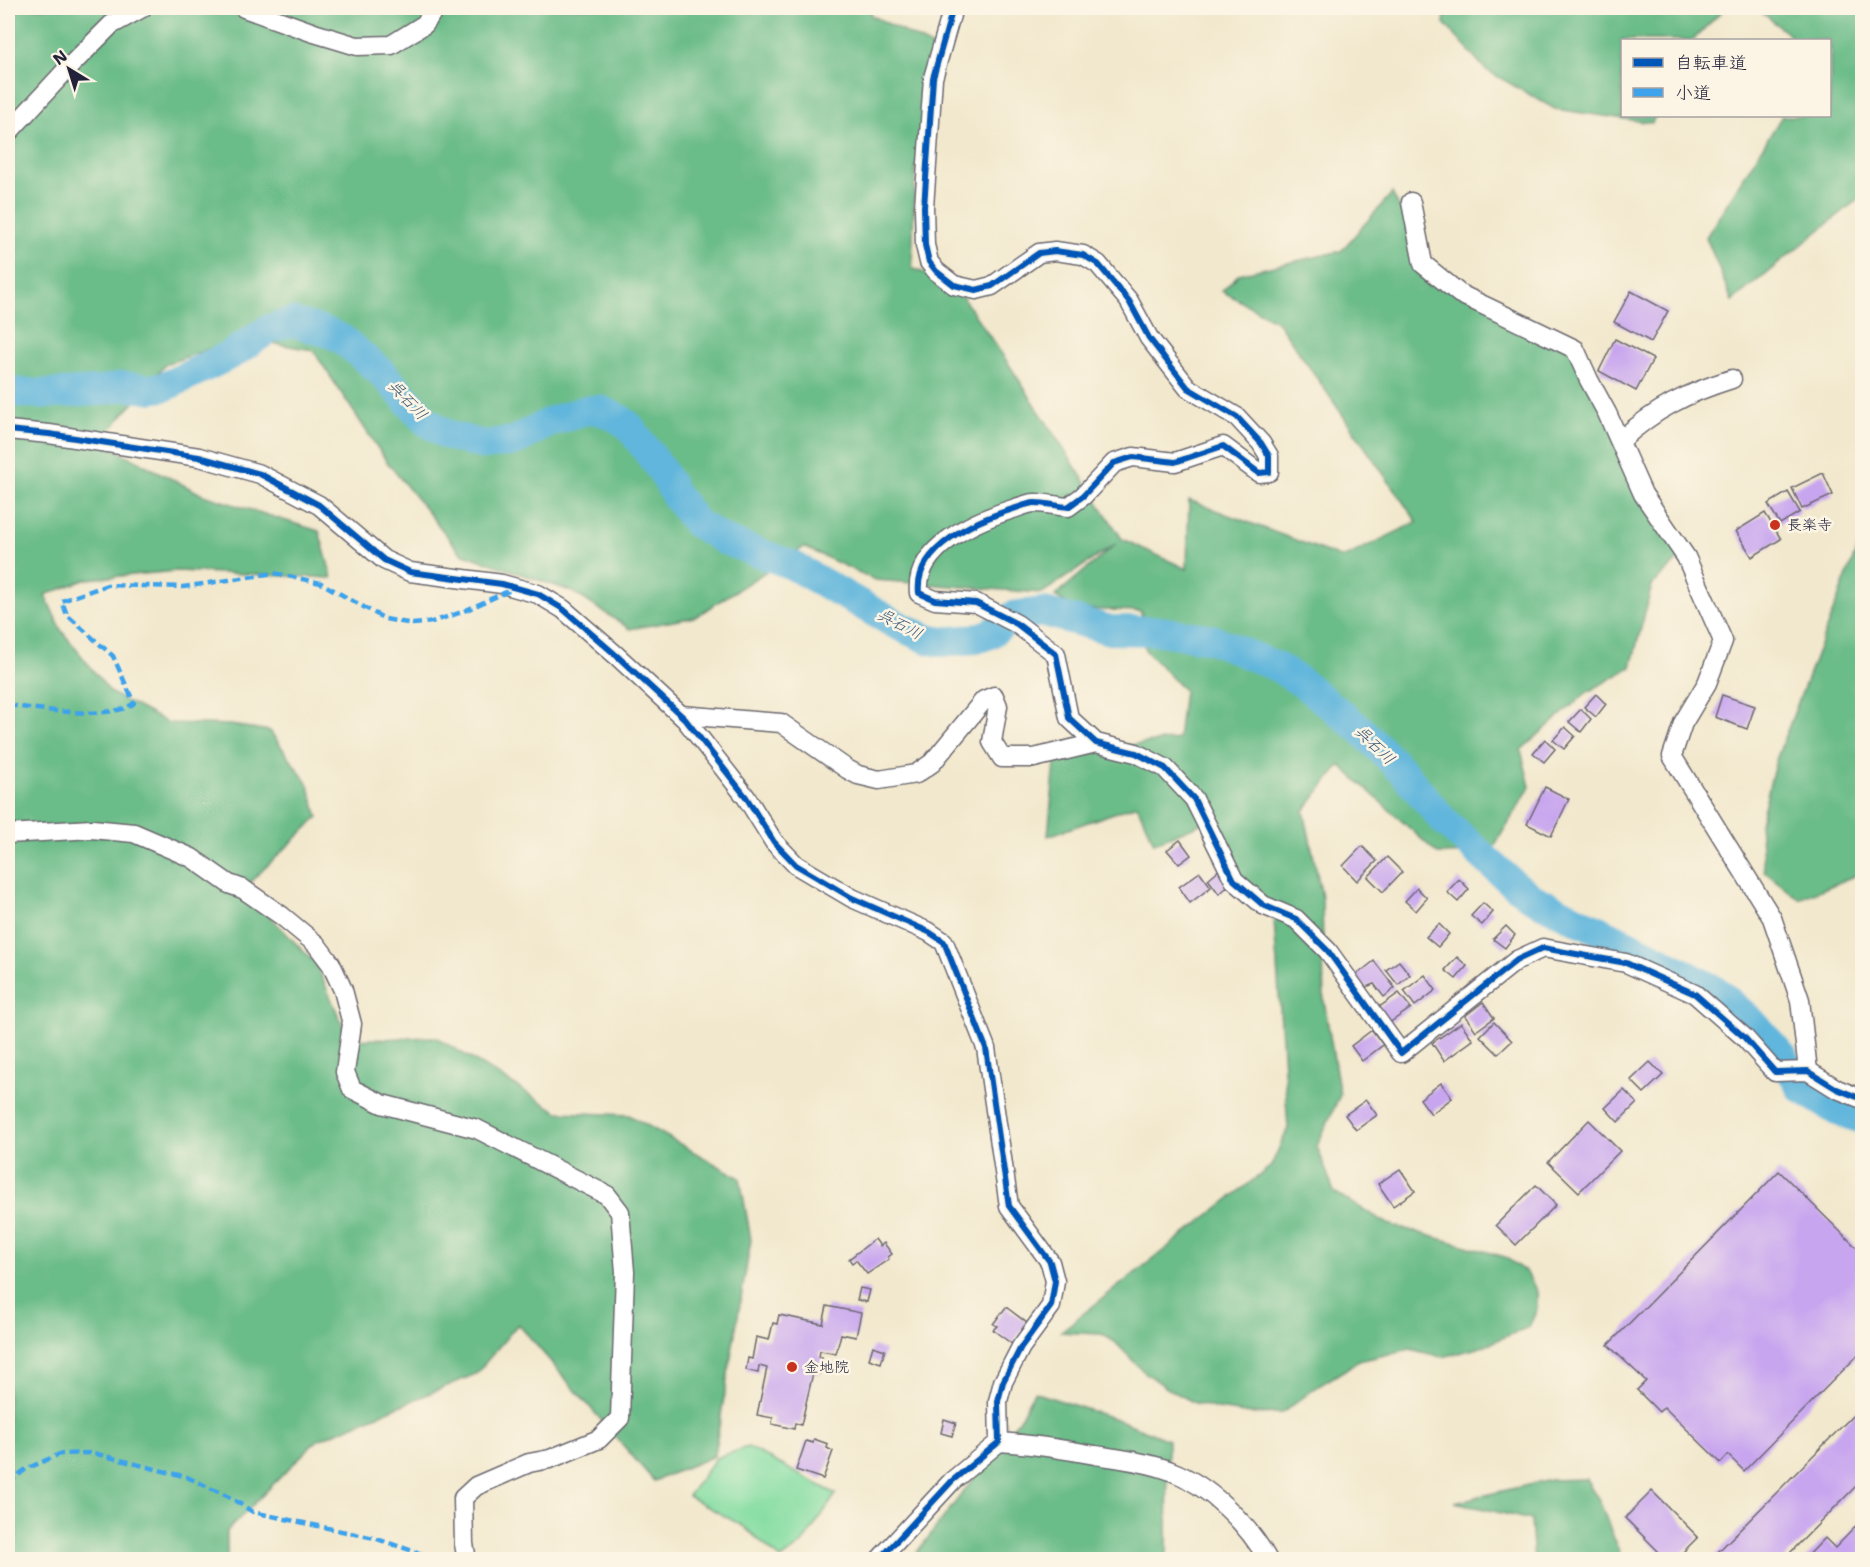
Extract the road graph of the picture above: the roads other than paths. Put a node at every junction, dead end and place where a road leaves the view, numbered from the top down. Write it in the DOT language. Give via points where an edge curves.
graph roads {
  1 [pos="142,8"];
  2 [pos="244,8"];
  3 [pos="435,8"];
  4 [pos="953,8"];
  5 [pos="8,134"];
  6 [pos="1411,202"];
  7 [pos="1732,379"];
  8 [pos="8,430"];
  9 [pos="1620,441"];
  10 [pos="681,715"];
  11 [pos="1096,742"];
  12 [pos="8,834"];
  13 [pos="1805,1072"];
  14 [pos="1863,1099"];
  15 [pos="999,1442"];
  16 [pos="467,1560"];
  17 [pos="879,1560"];
  18 [pos="1268,1560"];
  1 -- 5 [label="street" via="111,25"];
  2 -- 3 [label="street" via="357,46 391,45 425,24"];
  4 -- 11 [label="street" via="933,78 924,207 925,245 936,272 954,285 976,290 992,286 1039,254 1055,251 1083,255 1098,264 1129,301 1149,338 1188,388 1237,417 1269,456 1269,472 1259,473 1223,447 1175,462 1133,457 1114,463 1068,507 1034,503 987,517 955,534 932,554 918,581 919,593 936,600 976,603 1017,624 1056,654 1069,718"];
  6 -- 9 [label="street" via="1423,264 1460,294 1575,349"];
  7 -- 9 [label="street" via="1672,402 1641,421"];
  8 -- 10 [label="street" via="199,457 260,474 319,505 384,560 410,572 502,584 538,594 563,609"];
  9 -- 13 [label="street" via="1643,494 1686,557 1723,641 1707,683 1683,723 1672,756 1772,918 1800,1000"];
  10 -- 11 [label="street" via="781,723 847,769 879,780 916,774 932,762 984,700 994,696 998,706 992,742 1002,758 1034,758"];
  10 -- 15 [label="street" via="796,866 852,898 928,932 944,942 954,963 986,1048 1009,1206 1050,1262 1055,1281 1051,1306 1021,1347 1003,1382 998,1401"];
  11 -- 13 [label="street" via="1136,753 1165,768 1194,799 1234,880 1263,905 1296,919 1328,951 1401,1053 1516,960 1543,948 1626,963 1695,994 1744,1037 1775,1072"];
  12 -- 16 [label="street" via="92,829 134,833 192,858 243,889 316,944 332,964 344,990 352,1024 345,1072 352,1089 382,1104 477,1129 607,1195 620,1212 625,1272 620,1418 599,1439 550,1459 529,1463 476,1486 463,1498"];
  13 -- 14 [label="street"];
  15 -- 17 [label="street" via="952,1481"];
  15 -- 18 [label="street" via="1128,1460 1172,1472 1232,1511"];
}
